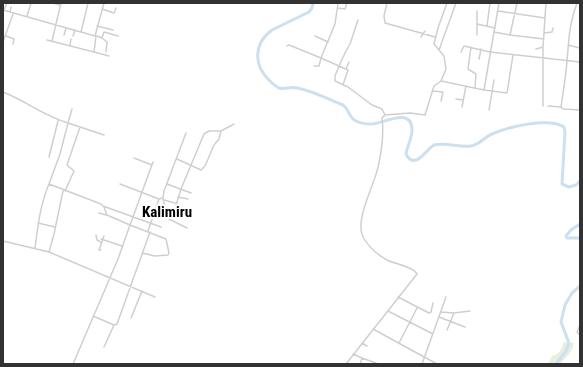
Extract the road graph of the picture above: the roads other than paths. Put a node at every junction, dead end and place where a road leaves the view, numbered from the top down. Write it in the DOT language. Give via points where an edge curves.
graph roads {
  1 [pos="7,3"];
  2 [pos="31,3"];
  3 [pos="53,3"];
  4 [pos="88,3"];
  5 [pos="104,3"];
  6 [pos="338,3"];
  7 [pos="347,3"];
  8 [pos="387,3"];
  9 [pos="447,3"];
  10 [pos="456,3"];
  11 [pos="490,3"];
  12 [pos="500,3"];
  13 [pos="517,3"];
  14 [pos="546,3"];
  15 [pos="577,3"];
  16 [pos="60,4"];
  17 [pos="11,7"];
  18 [pos="116,8"];
  19 [pos="338,8"];
  20 [pos="102,9"];
  21 [pos="4,10"];
  22 [pos="477,11"];
  23 [pos="498,11"];
  24 [pos="10,12"];
  25 [pos="13,14"];
  26 [pos="514,14"];
  27 [pos="26,17"];
  28 [pos="545,18"];
  29 [pos="358,20"];
  30 [pos="56,24"];
  31 [pos="477,24"];
  32 [pos="97,26"];
  33 [pos="487,26"];
  34 [pos="66,28"];
  35 [pos="495,28"];
  36 [pos="553,28"];
  37 [pos="75,30"];
  38 [pos="113,30"];
  39 [pos="424,30"];
  40 [pos="81,32"];
  41 [pos="494,32"];
  42 [pos="544,33"];
  43 [pos="424,34"];
  44 [pos="64,35"];
  45 [pos="477,35"];
  46 [pos="510,35"];
  47 [pos="6,36"];
  48 [pos="73,36"];
  49 [pos="95,36"];
  50 [pos="118,36"];
  51 [pos="315,36"];
  52 [pos="421,37"];
  53 [pos="435,37"];
  54 [pos="102,38"];
  55 [pos="72,39"];
  56 [pos="544,39"];
  57 [pos="47,40"];
  58 [pos="52,41"];
  59 [pos="3,42"];
  60 [pos="328,42"];
  61 [pos="13,44"];
  62 [pos="70,45"];
  63 [pos="568,45"];
  64 [pos="287,46"];
  65 [pos="471,47"];
  66 [pos="543,47"];
  67 [pos="536,48"];
  68 [pos="580,48"];
  69 [pos="481,49"];
  70 [pos="439,50"];
  71 [pos="94,52"];
  72 [pos="106,52"];
  73 [pos="461,52"];
  74 [pos="490,52"];
  75 [pos="513,55"];
  76 [pos="109,56"];
  77 [pos="321,58"];
  78 [pos="543,58"];
  79 [pos="479,59"];
  80 [pos="567,61"];
  81 [pos="349,62"];
  82 [pos="580,62"];
  83 [pos="314,66"];
  84 [pos="338,66"];
  85 [pos="346,69"];
  86 [pos="441,80"];
  87 [pos="494,80"];
  88 [pos="343,85"];
  89 [pos="466,86"];
  90 [pos="475,87"];
  91 [pos="484,90"];
  92 [pos="433,91"];
  93 [pos="3,92"];
  94 [pos="492,92"];
  95 [pos="456,99"];
  96 [pos="463,100"];
  97 [pos="441,101"];
  98 [pos="543,106"];
  99 [pos="548,106"];
  100 [pos="462,107"];
  101 [pos="561,107"];
  102 [pos="72,109"];
  103 [pos="489,110"];
  104 [pos="580,110"];
  105 [pos="385,115"];
  106 [pos="58,121"];
  107 [pos="68,123"];
  108 [pos="234,124"];
  109 [pos="80,127"];
  110 [pos="221,131"];
  111 [pos="186,133"];
  112 [pos="104,135"];
  113 [pos="49,157"];
  114 [pos="134,158"];
  115 [pos="177,159"];
  116 [pos="190,165"];
  117 [pos="49,184"];
  118 [pos="120,184"];
  119 [pos="167,184"];
  120 [pos="181,189"];
  121 [pos="64,191"];
  122 [pos="142,192"];
  123 [pos="191,193"];
  124 [pos="178,197"];
  125 [pos="159,199"];
  126 [pos="163,199"];
  127 [pos="188,200"];
  128 [pos="175,204"];
  129 [pos="103,206"];
  130 [pos="99,213"];
  131 [pos="107,215"];
  132 [pos="133,216"];
  133 [pos="169,219"];
  134 [pos="38,223"];
  135 [pos="151,223"];
  136 [pos="130,225"];
  137 [pos="55,227"];
  138 [pos="161,227"];
  139 [pos="187,228"];
  140 [pos="149,231"];
  141 [pos="96,235"];
  142 [pos="104,236"];
  143 [pos="102,239"];
  144 [pos="3,241"];
  145 [pos="102,242"];
  146 [pos="123,246"];
  147 [pos="35,248"];
  148 [pos="101,250"];
  149 [pos="49,252"];
  150 [pos="142,253"];
  151 [pos="110,277"];
  152 [pos="131,286"];
  153 [pos="142,291"];
  154 [pos="155,297"];
  155 [pos="398,297"];
  156 [pos="446,297"];
  157 [pos="433,303"];
  158 [pos="417,308"];
  159 [pos="388,311"];
  160 [pos="470,311"];
  161 [pos="441,312"];
  162 [pos="454,313"];
  163 [pos="93,316"];
  164 [pos="439,317"];
  165 [pos="131,318"];
  166 [pos="451,321"];
  167 [pos="409,323"];
  168 [pos="580,324"];
  169 [pos="114,325"];
  170 [pos="466,327"];
  171 [pos="373,329"];
  172 [pos="447,330"];
  173 [pos="433,334"];
  174 [pos="580,335"];
  175 [pos="362,343"];
  176 [pos="399,343"];
  177 [pos="367,346"];
  178 [pos="104,347"];
  179 [pos="353,354"];
  180 [pos="362,358"];
  181 [pos="424,358"];
  182 [pos="376,363"];
  183 [pos="72,364"];
  184 [pos="346,364"];
  185 [pos="360,364"];
  186 [pos="422,364"];
  187 [pos="437,364"];
  1 -- 21 [label="street"];
  2 -- 27 [label="street"];
  3 -- 16 [label="street"];
  4 -- 40 [label="street"];
  5 -- 20 [label="street"];
  6 -- 19 [label="street"];
  7 -- 19 [label="street" via="346,9"];
  8 -- 43 [label="street" via="385,22"];
  9 -- 53 [label="street"];
  10 -- 70 [label="street"];
  11 -- 33 [label="street"];
  12 -- 23 [label="street"];
  13 -- 26 [label="street"];
  14 -- 28 [label="street"];
  15 -- 63 [label="street" via="570,24"];
  16 -- 30 [label="street"];
  17 -- 24 [label="street"];
  18 -- 20 [label="street" via="114,13"];
  19 -- 60 [label="street"];
  20 -- 32 [label="street"];
  21 -- 24 [label="street"];
  22 -- 31 [label="street"];
  23 -- 26 [label="street"];
  23 -- 35 [label="street"];
  24 -- 25 [label="street"];
  25 -- 27 [label="street"];
  25 -- 47 [label="street"];
  26 -- 28 [label="street"];
  26 -- 46 [label="street"];
  27 -- 30 [label="street"];
  28 -- 42 [label="street"];
  29 -- 84 [label="street" via="350,44"];
  30 -- 34 [label="street"];
  30 -- 58 [label="street"];
  31 -- 33 [label="street"];
  31 -- 45 [label="street"];
  32 -- 38 [label="street"];
  32 -- 49 [label="street"];
  33 -- 35 [label="street"];
  34 -- 37 [label="street"];
  34 -- 44 [label="street"];
  35 -- 41 [label="street"];
  36 -- 42 [label="street" via="552,32"];
  37 -- 40 [label="street"];
  37 -- 48 [label="street"];
  39 -- 43 [label="street"];
  40 -- 49 [label="street"];
  41 -- 46 [label="street"];
  41 -- 74 [label="street"];
  42 -- 56 [label="street"];
  43 -- 52 [label="street"];
  43 -- 53 [label="street"];
  46 -- 56 [label="street"];
  47 -- 59 [label="street"];
  47 -- 61 [label="street" via="14,38"];
  49 -- 54 [label="street"];
  49 -- 71 [label="street"];
  50 -- 54 [label="street" via="104,32"];
  51 -- 60 [label="street"];
  53 -- 70 [label="street" via="434,45"];
  54 -- 72 [label="street" via="107,42"];
  55 -- 62 [label="street"];
  56 -- 66 [label="street"];
  57 -- 58 [label="street"];
  58 -- 62 [label="street"];
  60 -- 77 [label="street"];
  62 -- 71 [label="street"];
  63 -- 68 [label="street"];
  63 -- 80 [label="street"];
  64 -- 77 [label="street"];
  65 -- 69 [label="street"];
  65 -- 73 [label="street" via="463,46"];
  65 -- 90 [label="street" via="468,69 476,74"];
  66 -- 67 [label="street"];
  66 -- 78 [label="street"];
  69 -- 74 [label="street"];
  69 -- 79 [label="street"];
  70 -- 86 [label="street" via="446,62"];
  71 -- 76 [label="street"];
  74 -- 75 [label="street"];
  74 -- 91 [label="street"];
  75 -- 78 [label="street"];
  75 -- 94 [label="street" via="506,94"];
  77 -- 83 [label="street" via="319,66"];
  77 -- 84 [label="street"];
  78 -- 80 [label="street"];
  78 -- 98 [label="street"];
  80 -- 82 [label="street"];
  80 -- 101 [label="street"];
  81 -- 85 [label="street"];
  84 -- 85 [label="street"];
  84 -- 88 [label="street" via="334,80"];
  85 -- 88 [label="street" via="348,72"];
  86 -- 89 [label="street"];
  86 -- 92 [label="street"];
  87 -- 94 [label="street"];
  88 -- 105 [label="street" via="382,110"];
  89 -- 90 [label="street"];
  89 -- 96 [label="street"];
  90 -- 91 [label="street"];
  91 -- 94 [label="street"];
  92 -- 97 [label="street" via="443,92"];
  92 -- 105 [label="street" via="425,115 412,112"];
  93 -- 106 [label="street"];
  94 -- 103 [label="street"];
  95 -- 96 [label="street"];
  96 -- 100 [label="street"];
  99 -- 101 [label="street"];
  101 -- 104 [label="street"];
  102 -- 107 [label="street"];
  105 -- 155 [label="street" via="382,118 379,164 361,225 363,236 375,251 388,260 417,272"];
  106 -- 107 [label="street"];
  106 -- 113 [label="street"];
  107 -- 109 [label="street"];
  107 -- 117 [label="street"];
  108 -- 110 [label="street"];
  109 -- 112 [label="street"];
  109 -- 121 [label="street" via="67,165 74,171"];
  110 -- 116 [label="street" via="205,133"];
  110 -- 116 [label="street" via="219,140 202,169 198,170"];
  111 -- 115 [label="street"];
  114 -- 122 [label="street" via="152,164"];
  115 -- 116 [label="street"];
  115 -- 119 [label="street"];
  116 -- 120 [label="street"];
  117 -- 121 [label="street"];
  117 -- 134 [label="street" via="43,197"];
  118 -- 122 [label="street"];
  119 -- 120 [label="street"];
  119 -- 126 [label="street"];
  120 -- 123 [label="street"];
  120 -- 124 [label="street"];
  121 -- 129 [label="street"];
  121 -- 137 [label="street"];
  122 -- 125 [label="street"];
  122 -- 132 [label="street"];
  124 -- 127 [label="street"];
  124 -- 128 [label="street"];
  125 -- 126 [label="street"];
  125 -- 135 [label="street"];
  126 -- 128 [label="street"];
  126 -- 133 [label="street" via="166,216"];
  128 -- 133 [label="street" via="173,215"];
  129 -- 131 [label="street"];
  129 -- 132 [label="street"];
  130 -- 131 [label="street"];
  131 -- 136 [label="street"];
  132 -- 135 [label="street"];
  132 -- 136 [label="street"];
  133 -- 139 [label="street"];
  134 -- 137 [label="street"];
  134 -- 147 [label="street"];
  135 -- 138 [label="street"];
  135 -- 140 [label="street"];
  136 -- 140 [label="street"];
  136 -- 146 [label="street"];
  137 -- 149 [label="street"];
  140 -- 150 [label="street"];
  140 -- 150 [label="street" via="166,239 169,253 156,256"];
  141 -- 145 [label="street" via="97,240"];
  142 -- 143 [label="street"];
  143 -- 145 [label="street"];
  143 -- 146 [label="street"];
  144 -- 147 [label="street"];
  145 -- 148 [label="street"];
  146 -- 151 [label="street"];
  147 -- 149 [label="street"];
  149 -- 151 [label="street"];
  150 -- 152 [label="street"];
  151 -- 152 [label="street"];
  151 -- 163 [label="street"];
  152 -- 153 [label="street"];
  152 -- 169 [label="street"];
  153 -- 154 [label="street"];
  153 -- 165 [label="street"];
  155 -- 158 [label="street"];
  155 -- 159 [label="street"];
  156 -- 161 [label="street"];
  157 -- 158 [label="street" via="430,313"];
  158 -- 167 [label="street"];
  159 -- 167 [label="street"];
  159 -- 171 [label="street"];
  160 -- 162 [label="street"];
  161 -- 162 [label="street"];
  161 -- 164 [label="street"];
  162 -- 166 [label="street"];
  163 -- 169 [label="street"];
  163 -- 183 [label="street"];
  164 -- 166 [label="street"];
  164 -- 173 [label="street"];
  166 -- 170 [label="street"];
  166 -- 172 [label="street"];
  167 -- 173 [label="street"];
  167 -- 176 [label="street"];
  168 -- 174 [label="street" via="577,332"];
  169 -- 178 [label="street"];
  171 -- 175 [label="street"];
  171 -- 176 [label="street"];
  173 -- 181 [label="street"];
  175 -- 177 [label="street"];
  175 -- 179 [label="street"];
  176 -- 181 [label="street"];
  179 -- 180 [label="street"];
  179 -- 184 [label="street"];
  180 -- 182 [label="street"];
  180 -- 185 [label="street"];
  181 -- 186 [label="street"];
  181 -- 187 [label="street"];
}
